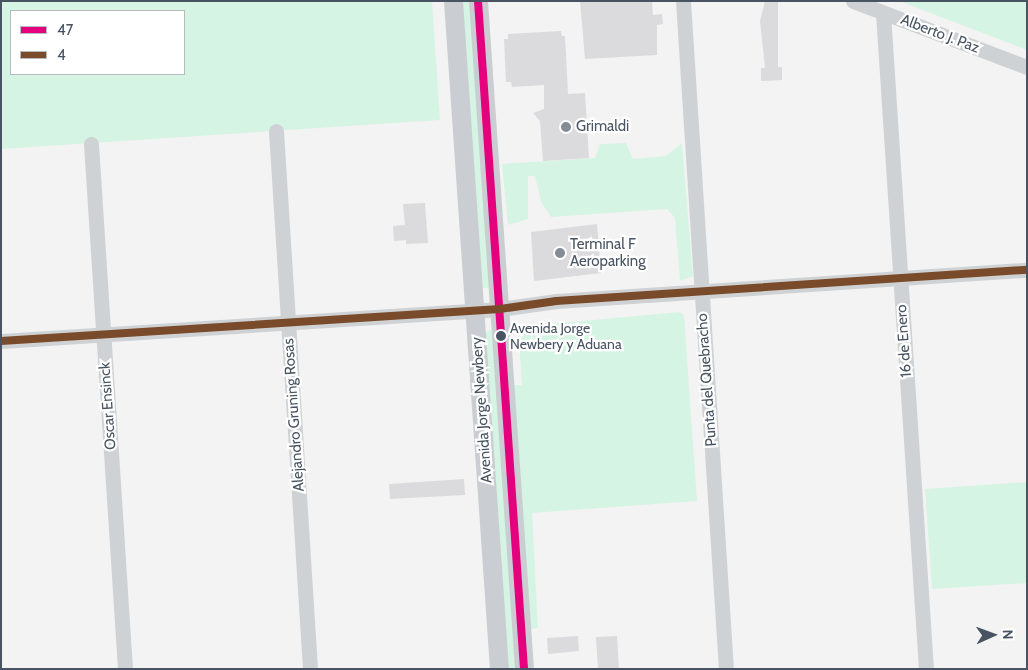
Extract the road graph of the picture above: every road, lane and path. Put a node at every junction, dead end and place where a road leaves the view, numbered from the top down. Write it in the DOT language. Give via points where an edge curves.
graph roads {
  1 [pos="453,1"];
  2 [pos="478,1"];
  3 [pos="683,1"];
  4 [pos="853,1"];
  5 [pos="884,13"];
  6 [pos="1027,67"];
  7 [pos="276,131"];
  8 [pos="91,144"];
  9 [pos="1027,270"];
  10 [pos="900,279"];
  11 [pos="701,291"];
  12 [pos="500,309"];
  13 [pos="475,311"];
  14 [pos="288,321"];
  15 [pos="103,334"];
  16 [pos="1,340"];
  17 [pos="125,669"];
  18 [pos="310,669"];
  19 [pos="499,669"];
  20 [pos="524,669"];
  21 [pos="726,669"];
  22 [pos="926,669"];
  1 -- 13 [label="main road, Avenida Jorge Newbery"];
  2 -- 12 [label="main road, Avenida Jorge Newbery"];
  3 -- 11 [label="street, Punta del Quebracho"];
  4 -- 5 [label="street, Alberto J. Paz"];
  5 -- 6 [label="street, Alberto J. Paz"];
  5 -- 10 [label="street, 16 de Enero"];
  7 -- 14 [label="street, Alejandro Gruning Rosas"];
  8 -- 15 [label="street, Oscar Ensinck"];
  9 -- 10 [label="street"];
  10 -- 11 [label="street"];
  10 -- 22 [label="street, 16 de Enero"];
  11 -- 12 [label="street" via="556,301"];
  11 -- 21 [label="street, Punta del Quebracho"];
  12 -- 13 [label="street"];
  12 -- 20 [label="main road, Avenida Jorge Newbery"];
  13 -- 14 [label="street"];
  13 -- 19 [label="main road, Avenida Jorge Newbery"];
  14 -- 15 [label="street"];
  14 -- 18 [label="street, Alejandro Gruning Rosas"];
  15 -- 16 [label="street"];
  15 -- 17 [label="street, Oscar Ensinck"];
}
